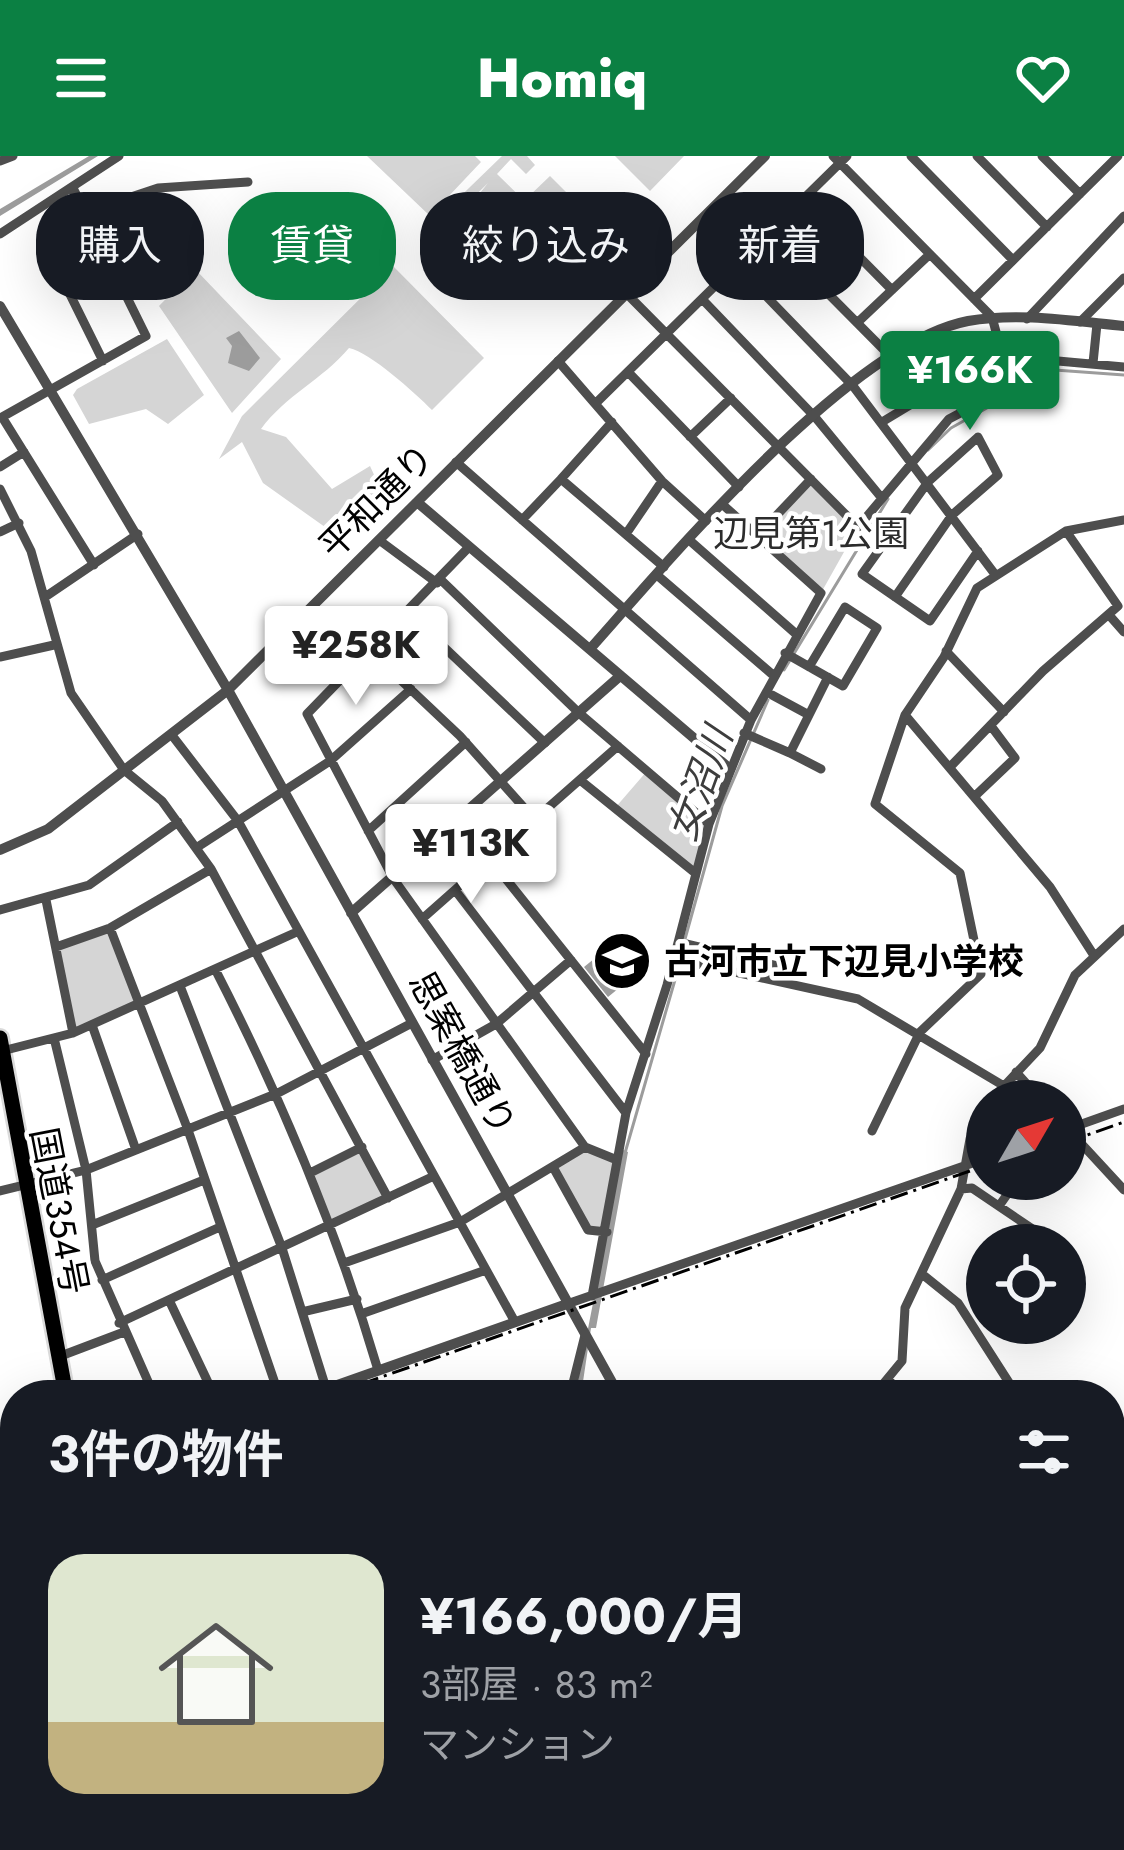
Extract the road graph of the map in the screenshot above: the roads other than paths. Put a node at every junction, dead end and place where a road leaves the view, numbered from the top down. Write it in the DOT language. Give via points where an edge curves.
graph roads {
  1 [pos="14,156"];
  2 [pos="119,156"];
  3 [pos="765,156"];
  4 [pos="911,156"];
  5 [pos="977,156"];
  6 [pos="1042,156"];
  7 [pos="840,158"];
  8 [pos="1113,158"];
  9 [pos="0,161"];
  10 [pos="248,182"];
  11 [pos="74,190"];
  12 [pos="146,192"];
  13 [pos="729,192"];
  14 [pos="810,192"];
  15 [pos="1080,194"];
  16 [pos="1124,216"];
  17 [pos="696,225"];
  18 [pos="1047,226"];
  19 [pos="0,234"];
  20 [pos="672,248"];
  21 [pos="930,254"];
  22 [pos="1013,260"];
  23 [pos="864,262"];
  24 [pos="1124,278"];
  25 [pos="892,290"];
  26 [pos="974,299"];
  27 [pos="72,300"];
  28 [pos="131,300"];
  29 [pos="619,300"];
  30 [pos="633,300"];
  31 [pos="701,300"];
  32 [pos="703,300"];
  33 [pos="770,300"];
  34 [pos="834,300"];
  35 [pos="0,306"];
  36 [pos="992,317"];
  37 [pos="1027,319"];
  38 [pos="1080,322"];
  39 [pos="857,323"];
  40 [pos="1097,324"];
  41 [pos="1124,326"];
  42 [pos="935,332"];
  43 [pos="667,334"];
  44 [pos="910,342"];
  45 [pos="890,356"];
  46 [pos="103,361"];
  47 [pos="558,361"];
  48 [pos="1094,363"];
  49 [pos="1124,368"];
  50 [pos="628,372"];
  51 [pos="926,376"];
  52 [pos="958,376"];
  53 [pos="1010,384"];
  54 [pos="853,386"];
  55 [pos="49,389"];
  56 [pos="730,398"];
  57 [pos="596,404"];
  58 [pos="973,405"];
  59 [pos="815,417"];
  60 [pos="612,422"];
  61 [pos="882,422"];
  62 [pos="690,437"];
  63 [pos="779,447"];
  64 [pos="24,452"];
  65 [pos="911,459"];
  66 [pos="456,462"];
  67 [pos="0,467"];
  68 [pos="561,478"];
  69 [pos="812,479"];
  70 [pos="662,482"];
  71 [pos="928,482"];
  72 [pos="739,488"];
  73 [pos="0,489"];
  74 [pos="880,496"];
  75 [pos="417,502"];
  76 [pos="722,504"];
  77 [pos="952,515"];
  78 [pos="522,520"];
  79 [pos="706,520"];
  80 [pos="1124,520"];
  81 [pos="19,523"];
  82 [pos="1066,531"];
  83 [pos="0,532"];
  84 [pos="626,534"];
  85 [pos="138,535"];
  86 [pos="757,536"];
  87 [pos="688,539"];
  88 [pos="379,540"];
  89 [pos="470,547"];
  90 [pos="978,551"];
  91 [pos="94,565"];
  92 [pos="660,571"];
  93 [pos="994,573"];
  94 [pos="439,581"];
  95 [pos="895,596"];
  96 [pos="45,597"];
  97 [pos="625,610"];
  98 [pos="410,614"];
  99 [pos="1109,615"];
  100 [pos="302,618"];
  101 [pos="1124,632"];
  102 [pos="795,633"];
  103 [pos="54,645"];
  104 [pos="590,650"];
  105 [pos="370,651"];
  106 [pos="946,651"];
  107 [pos="785,653"];
  108 [pos="0,657"];
  109 [pos="809,667"];
  110 [pos="350,669"];
  111 [pos="773,675"];
  112 [pos="620,676"];
  113 [pos="828,677"];
  114 [pos="411,689"];
  115 [pos="228,690"];
  116 [pos="772,694"];
  117 [pos="579,712"];
  118 [pos="1004,712"];
  119 [pos="809,715"];
  120 [pos="904,716"];
  121 [pos="751,720"];
  122 [pos="992,726"];
  123 [pos="745,733"];
  124 [pos="171,734"];
  125 [pos="466,742"];
  126 [pos="544,743"];
  127 [pos="618,746"];
  128 [pos="790,753"];
  129 [pos="330,761"];
  130 [pos="950,767"];
  131 [pos="729,768"];
  132 [pos="821,769"];
  133 [pos="124,770"];
  134 [pos="580,780"];
  135 [pos="501,781"];
  136 [pos="284,791"];
  137 [pos="975,796"];
  138 [pos="535,820"];
  139 [pos="238,821"];
  140 [pos="178,822"];
  141 [pos="709,824"];
  142 [pos="368,831"];
  143 [pos="196,848"];
  144 [pos="0,850"];
  145 [pos="490,859"];
  146 [pos="211,869"];
  147 [pos="694,872"];
  148 [pos="393,878"];
  149 [pos="455,890"];
  150 [pos="46,899"];
  151 [pos="0,910"];
  152 [pos="351,913"];
  153 [pos="422,919"];
  154 [pos="110,928"];
  155 [pos="1124,929"];
  156 [pos="299,931"];
  157 [pos="679,942"];
  158 [pos="56,947"];
  159 [pos="257,953"];
  160 [pos="1093,954"];
  161 [pos="739,957"];
  162 [pos="675,959"];
  163 [pos="571,960"];
  164 [pos="778,967"];
  165 [pos="216,971"];
  166 [pos="735,971"];
  167 [pos="180,986"];
  168 [pos="533,992"];
  169 [pos="139,1004"];
  170 [pos="412,1023"];
  171 [pos="92,1024"];
  172 [pos="496,1024"];
  173 [pos="73,1033"];
  174 [pos="920,1033"];
  175 [pos="54,1038"];
  176 [pos="1,1044"];
  177 [pos="364,1048"];
  178 [pos="646,1054"];
  179 [pos="432,1060"];
  180 [pos="322,1070"];
  181 [pos="1016,1072"];
  182 [pos="994,1080"];
  183 [pos="1009,1080"];
  184 [pos="1023,1080"];
  185 [pos="278,1093"];
  186 [pos="1124,1109"];
  187 [pos="232,1112"];
  188 [pos="626,1112"];
  189 [pos="1086,1121"];
  190 [pos="188,1130"];
  191 [pos="872,1131"];
  192 [pos="362,1147"];
  193 [pos="585,1147"];
  194 [pos="1086,1149"];
  195 [pos="136,1150"];
  196 [pos="966,1156"];
  197 [pos="617,1160"];
  198 [pos="966,1165"];
  199 [pos="962,1166"];
  200 [pos="553,1167"];
  201 [pos="86,1170"];
  202 [pos="310,1173"];
  203 [pos="434,1176"];
  204 [pos="204,1180"];
  205 [pos="24,1184"];
  206 [pos="961,1189"];
  207 [pos="1124,1190"];
  208 [pos="0,1191"];
  209 [pos="506,1194"];
  210 [pos="388,1198"];
  211 [pos="1002,1200"];
  212 [pos="998,1206"];
  213 [pos="460,1222"];
  214 [pos="1025,1224"];
  215 [pos="92,1225"];
  216 [pos="331,1225"];
  217 [pos="220,1227"];
  218 [pos="607,1232"];
  219 [pos="282,1248"];
  220 [pos="344,1263"];
  221 [pos="234,1270"];
  222 [pos="486,1270"];
  223 [pos="922,1274"];
  224 [pos="102,1280"];
  225 [pos="598,1295"];
  226 [pos="357,1299"];
  227 [pos="169,1300"];
  228 [pos="568,1304"];
  229 [pos="302,1312"];
  230 [pos="361,1314"];
  231 [pos="515,1322"];
  232 [pos="122,1328"];
  233 [pos="588,1341"];
  234 [pos="58,1357"];
  235 [pos="378,1370"];
  236 [pos="63,1380"];
  237 [pos="147,1380"];
  238 [pos="207,1380"];
  239 [pos="274,1380"];
  240 [pos="323,1380"];
  241 [pos="349,1380"];
  242 [pos="575,1380"];
  243 [pos="610,1380"];
  244 [pos="890,1380"];
  245 [pos="1007,1380"];
  1 -- 9 [label="street"];
  2 -- 11 [label="street"];
  3 -- 13 [label="street, 平和通り"];
  4 -- 22 [label="street"];
  5 -- 18 [label="street"];
  6 -- 15 [label="street"];
  7 -- 14 [label="street"];
  7 -- 21 [label="street"];
  8 -- 15 [label="street"];
  10 -- 12 [label="street"];
  11 -- 19 [label="street"];
  15 -- 18 [label="street"];
  16 -- 37 [label="street"];
  17 -- 20 [label="street, 平和通り"];
  18 -- 22 [label="street"];
  21 -- 25 [label="street"];
  21 -- 26 [label="street"];
  22 -- 26 [label="street"];
  23 -- 25 [label="street"];
  24 -- 38 [label="street"];
  25 -- 39 [label="street"];
  26 -- 36 [label="street"];
  27 -- 46 [label="street"];
  28 -- 46 [label="street" via="145,339"];
  29 -- 47 [label="street, 平和通り"];
  30 -- 43 [label="street"];
  31 -- 43 [label="street"];
  32 -- 59 [label="street"];
  33 -- 54 [label="street"];
  34 -- 39 [label="street"];
  35 -- 55 [label="street, 思案橋通り"];
  36 -- 37 [label="street"];
  36 -- 42 [label="street"];
  36 -- 53 [label="street"];
  37 -- 38 [label="street"];
  38 -- 40 [label="street"];
  39 -- 45 [label="street"];
  40 -- 41 [label="street"];
  40 -- 48 [label="street"];
  42 -- 44 [label="street"];
  42 -- 52 [label="street"];
  43 -- 50 [label="street"];
  43 -- 56 [label="street"];
  44 -- 45 [label="street"];
  44 -- 51 [label="street"];
  45 -- 54 [label="street"];
  46 -- 55 [label="street"];
  47 -- 57 [label="street"];
  47 -- 66 [label="street, 平和通り"];
  48 -- 49 [label="street"];
  48 -- 53 [label="street" via="1058,362"];
  50 -- 57 [label="street"];
  50 -- 62 [label="street"];
  52 -- 58 [label="street"];
  52 -- 61 [label="street"];
  53 -- 58 [label="street"];
  54 -- 59 [label="street"];
  54 -- 61 [label="street"];
  55 -- 64 [label="street" via="2,417"];
  55 -- 85 [label="street, 思案橋通り"];
  56 -- 62 [label="street"];
  56 -- 63 [label="street"];
  57 -- 60 [label="street"];
  58 -- 65 [label="street" via="934,431"];
  59 -- 63 [label="street"];
  59 -- 74 [label="street"];
  60 -- 68 [label="street"];
  60 -- 70 [label="street"];
  61 -- 65 [label="street"];
  62 -- 72 [label="street"];
  63 -- 69 [label="street"];
  63 -- 72 [label="street"];
  64 -- 67 [label="street"];
  64 -- 91 [label="street"];
  65 -- 71 [label="street"];
  65 -- 74 [label="street"];
  66 -- 75 [label="street, 平和通り"];
  66 -- 78 [label="street"];
  68 -- 78 [label="street"];
  68 -- 84 [label="street"];
  69 -- 74 [label="street" via="858,527"];
  69 -- 86 [label="street"];
  70 -- 79 [label="street"];
  70 -- 84 [label="street"];
  71 -- 77 [label="street"];
  71 -- 77 [label="street" via="977,436 998,475"];
  71 -- 95 [label="street" via="862,574"];
  72 -- 76 [label="street"];
  73 -- 81 [label="street"];
  75 -- 88 [label="street, 平和通り"];
  75 -- 89 [label="street"];
  76 -- 79 [label="street"];
  76 -- 86 [label="street"];
  77 -- 90 [label="street"];
  77 -- 95 [label="street"];
  78 -- 97 [label="street"];
  79 -- 87 [label="street"];
  80 -- 82 [label="street"];
  81 -- 83 [label="street"];
  81 -- 96 [label="street"];
  82 -- 93 [label="street"];
  82 -- 99 [label="street" via="1118,606"];
  84 -- 92 [label="street"];
  85 -- 91 [label="street"];
  85 -- 115 [label="street, 思案橋通り"];
  86 -- 102 [label="street" via="821,593"];
  87 -- 92 [label="street"];
  87 -- 102 [label="street"];
  88 -- 94 [label="street"];
  88 -- 100 [label="street, 平和通り"];
  89 -- 94 [label="street"];
  89 -- 104 [label="street"];
  90 -- 93 [label="street"];
  90 -- 95 [label="street" via="930,621"];
  91 -- 96 [label="street"];
  92 -- 97 [label="street"];
  92 -- 111 [label="street"];
  93 -- 106 [label="street" via="957,619"];
  94 -- 98 [label="street"];
  94 -- 117 [label="street"];
  96 -- 103 [label="street"];
  97 -- 104 [label="street"];
  97 -- 121 [label="street"];
  98 -- 105 [label="street"];
  98 -- 126 [label="street"];
  99 -- 101 [label="street"];
  99 -- 118 [label="street"];
  100 -- 110 [label="street"];
  100 -- 115 [label="street, 平和通り"];
  102 -- 107 [label="street"];
  103 -- 108 [label="street"];
  103 -- 133 [label="street" via="71,693"];
  104 -- 112 [label="street"];
  105 -- 110 [label="street"];
  105 -- 114 [label="street"];
  106 -- 118 [label="street"];
  106 -- 120 [label="street"];
  107 -- 109 [label="street"];
  107 -- 111 [label="street"];
  109 -- 113 [label="street"];
  109 -- 113 [label="street" via="845,607 877,628 843,686"];
  110 -- 129 [label="street" via="307,710"];
  111 -- 121 [label="street"];
  112 -- 117 [label="street"];
  112 -- 131 [label="street"];
  113 -- 119 [label="street"];
  114 -- 125 [label="street"];
  114 -- 129 [label="street"];
  115 -- 124 [label="street, 平和通り"];
  115 -- 136 [label="street, 思案橋通り"];
  116 -- 119 [label="street"];
  117 -- 126 [label="street"];
  117 -- 127 [label="street"];
  118 -- 122 [label="street"];
  119 -- 128 [label="street"];
  120 -- 130 [label="street"];
  120 -- 174 [label="street" via="875,804 960,872 981,974"];
  121 -- 123 [label="street"];
  122 -- 130 [label="street"];
  122 -- 137 [label="street" via="1015,758"];
  123 -- 128 [label="street"];
  123 -- 131 [label="street"];
  124 -- 133 [label="street, 平和通り"];
  124 -- 139 [label="street"];
  125 -- 135 [label="street"];
  125 -- 142 [label="street"];
  126 -- 135 [label="street"];
  127 -- 134 [label="street"];
  127 -- 141 [label="street"];
  128 -- 132 [label="street"];
  129 -- 136 [label="street"];
  129 -- 142 [label="street"];
  130 -- 137 [label="street"];
  131 -- 141 [label="street"];
  133 -- 140 [label="street"];
  133 -- 144 [label="street, 平和通り" via="48,829"];
  134 -- 138 [label="street"];
  134 -- 147 [label="street"];
  135 -- 138 [label="street"];
  135 -- 148 [label="street"];
  136 -- 139 [label="street"];
  136 -- 152 [label="street, 思案橋通り"];
  137 -- 160 [label="street"];
  138 -- 145 [label="street"];
  139 -- 143 [label="street"];
  139 -- 156 [label="street"];
  140 -- 143 [label="street"];
  140 -- 150 [label="street" via="89,885"];
  141 -- 147 [label="street"];
  142 -- 148 [label="street"];
  143 -- 146 [label="street"];
  145 -- 149 [label="street"];
  145 -- 163 [label="street"];
  146 -- 154 [label="street"];
  146 -- 159 [label="street"];
  147 -- 157 [label="street"];
  148 -- 152 [label="street"];
  148 -- 153 [label="street"];
  149 -- 153 [label="street"];
  149 -- 168 [label="street"];
  150 -- 151 [label="street"];
  150 -- 158 [label="street"];
  152 -- 170 [label="street, 思案橋通り"];
  153 -- 172 [label="street"];
  154 -- 158 [label="street"];
  154 -- 169 [label="street"];
  155 -- 160 [label="street"];
  156 -- 159 [label="street"];
  156 -- 177 [label="street"];
  157 -- 161 [label="street"];
  157 -- 162 [label="street"];
  158 -- 173 [label="street"];
  159 -- 165 [label="street"];
  159 -- 180 [label="street"];
  160 -- 181 [label="street" via="1040,1048"];
  161 -- 164 [label="street"];
  161 -- 166 [label="street"];
  162 -- 166 [label="street"];
  162 -- 178 [label="street"];
  163 -- 168 [label="street"];
  163 -- 178 [label="street"];
  165 -- 167 [label="street"];
  165 -- 185 [label="street"];
  166 -- 174 [label="street" via="858,1000"];
  167 -- 169 [label="street"];
  167 -- 187 [label="street"];
  168 -- 172 [label="street"];
  168 -- 188 [label="street"];
  169 -- 171 [label="street"];
  169 -- 190 [label="street"];
  170 -- 177 [label="street"];
  170 -- 179 [label="street, 思案橋通り"];
  171 -- 173 [label="street"];
  171 -- 195 [label="street"];
  172 -- 179 [label="street"];
  172 -- 193 [label="street"];
  173 -- 175 [label="street"];
  174 -- 182 [label="street"];
  174 -- 191 [label="street"];
  175 -- 176 [label="street"];
  175 -- 201 [label="street"];
  176 -- 205 [label="highway, 国道354号"];
  177 -- 180 [label="street"];
  177 -- 203 [label="street"];
  178 -- 188 [label="street"];
  179 -- 209 [label="street, 思案橋通り"];
  180 -- 185 [label="street"];
  180 -- 192 [label="street"];
  181 -- 183 [label="street"];
  181 -- 184 [label="street"];
  185 -- 187 [label="street"];
  185 -- 202 [label="street"];
  186 -- 189 [label="street"];
  187 -- 190 [label="street"];
  187 -- 219 [label="street"];
  188 -- 197 [label="street"];
  190 -- 195 [label="street"];
  190 -- 204 [label="street"];
  192 -- 202 [label="street"];
  192 -- 210 [label="street"];
  193 -- 197 [label="street"];
  193 -- 200 [label="street"];
  194 -- 207 [label="street"];
  195 -- 201 [label="street"];
  196 -- 199 [label="street"];
  197 -- 218 [label="street"];
  198 -- 199 [label="street"];
  199 -- 206 [label="street"];
  199 -- 225 [label="street"];
  200 -- 209 [label="street"];
  200 -- 218 [label="street" via="588,1230"];
  201 -- 205 [label="street"];
  201 -- 215 [label="street"];
  202 -- 216 [label="street"];
  203 -- 210 [label="street"];
  203 -- 213 [label="street"];
  204 -- 215 [label="street"];
  204 -- 217 [label="street"];
  205 -- 208 [label="street"];
  205 -- 234 [label="highway, 国道354号"];
  206 -- 212 [label="street"];
  206 -- 223 [label="street"];
  209 -- 213 [label="street"];
  209 -- 228 [label="street, 思案橋通り"];
  210 -- 216 [label="street"];
  211 -- 212 [label="street"];
  212 -- 214 [label="street"];
  213 -- 220 [label="street"];
  213 -- 222 [label="street"];
  215 -- 224 [label="street"];
  216 -- 219 [label="street"];
  216 -- 220 [label="street"];
  217 -- 221 [label="street"];
  217 -- 224 [label="street"];
  218 -- 225 [label="street"];
  219 -- 221 [label="street"];
  219 -- 229 [label="street"];
  220 -- 226 [label="street"];
  221 -- 227 [label="street"];
  221 -- 239 [label="street"];
  222 -- 230 [label="street"];
  222 -- 231 [label="street"];
  223 -- 244 [label="street" via="905,1308 902,1360"];
  223 -- 245 [label="street" via="958,1303"];
  224 -- 232 [label="street"];
  225 -- 228 [label="street"];
  226 -- 229 [label="street"];
  226 -- 230 [label="street"];
  227 -- 232 [label="street"];
  227 -- 238 [label="street"];
  228 -- 231 [label="street"];
  228 -- 233 [label="street, 思案橋通り"];
  229 -- 240 [label="street"];
  230 -- 235 [label="street"];
  231 -- 235 [label="street"];
  232 -- 234 [label="street"];
  232 -- 237 [label="street"];
  233 -- 242 [label="street"];
  233 -- 243 [label="street, 思案橋通り"];
  234 -- 236 [label="highway, 国道354号"];
  235 -- 241 [label="street"];
}
